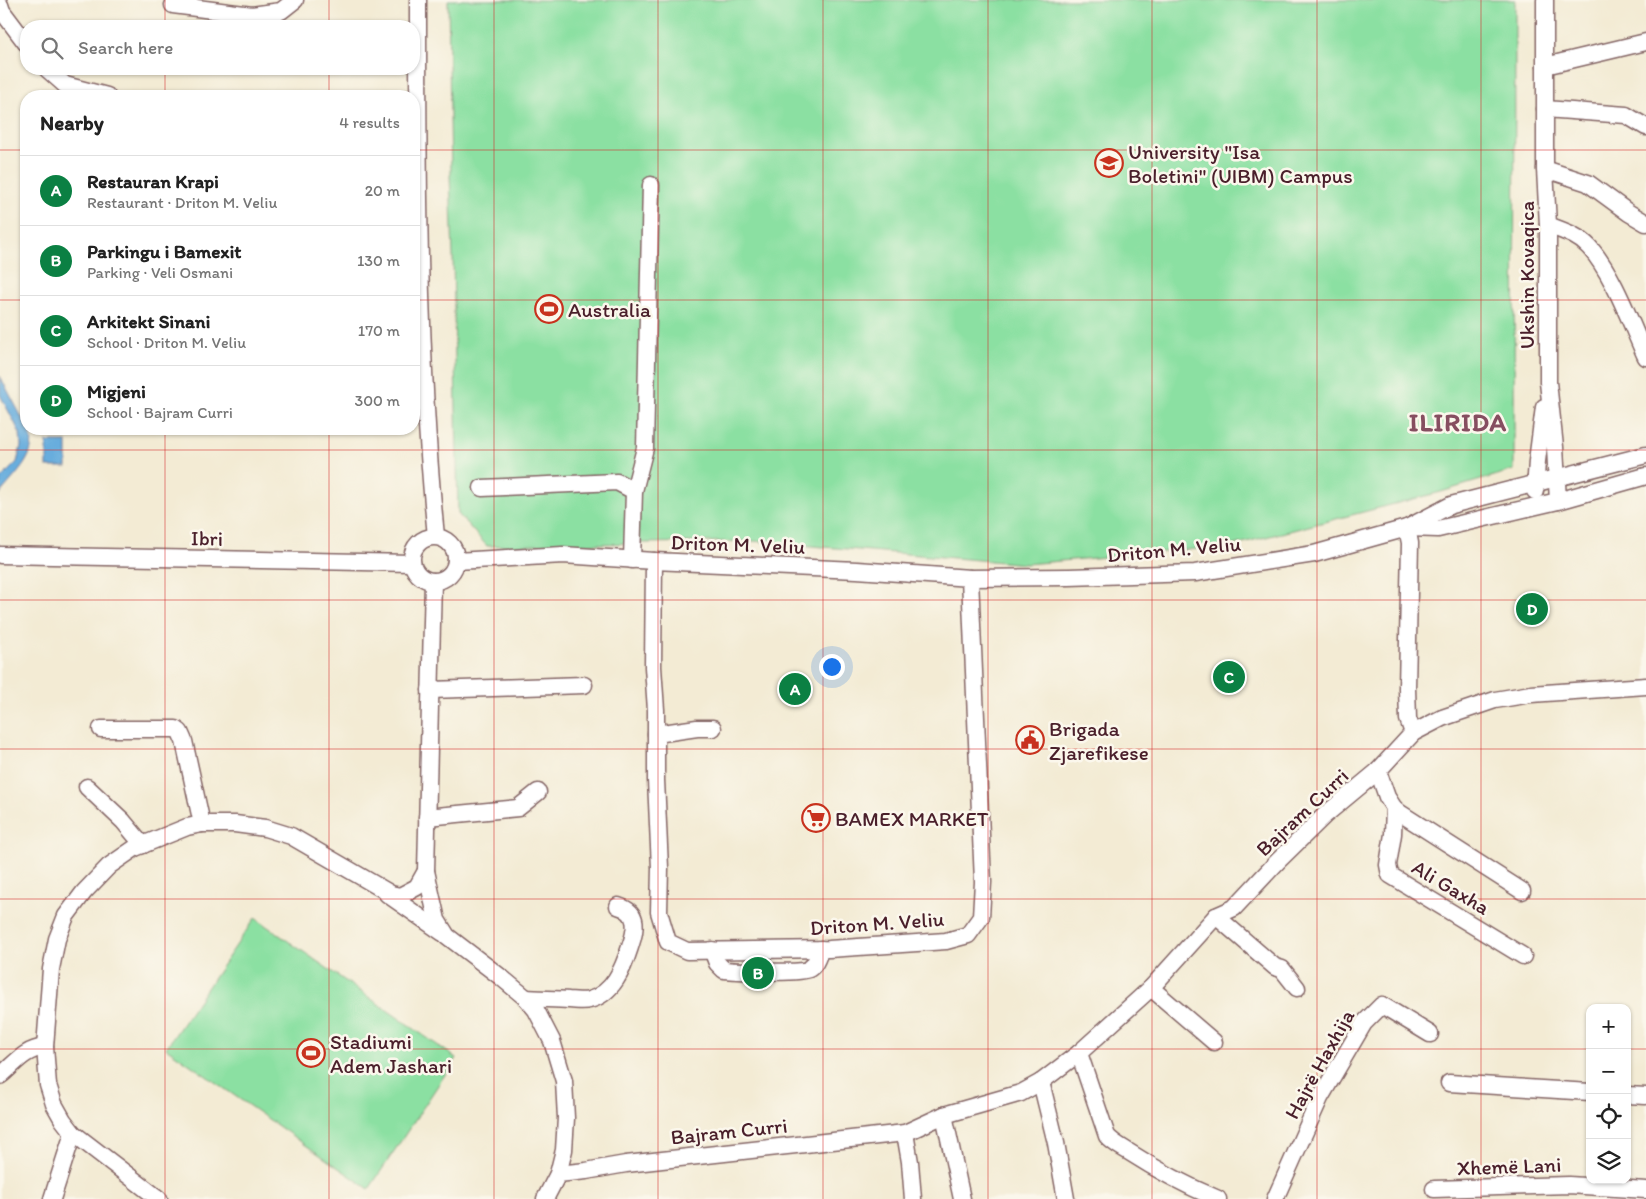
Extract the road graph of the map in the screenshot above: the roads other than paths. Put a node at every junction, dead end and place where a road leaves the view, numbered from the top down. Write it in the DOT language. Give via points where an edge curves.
graph roads {
  1 [pos="295,0"];
  2 [pos="418,0"];
  3 [pos="1545,0"];
  4 [pos="0,5"];
  5 [pos="173,5"];
  6 [pos="418,20"];
  7 [pos="20,35"];
  8 [pos="1646,42"];
  9 [pos="1545,66"];
  10 [pos="54,75"];
  11 [pos="417,75"];
  12 [pos="84,90"];
  13 [pos="416,90"];
  14 [pos="1546,109"];
  15 [pos="1646,127"];
  16 [pos="1545,169"];
  17 [pos="651,186"];
  18 [pos="1646,223"];
  19 [pos="1548,225"];
  20 [pos="420,255"];
  21 [pos="1646,357"];
  22 [pos="1646,455"];
  23 [pos="1646,476"];
  24 [pos="1545,480"];
  25 [pos="482,488"];
  26 [pos="634,491"];
  27 [pos="1547,503"];
  28 [pos="1408,528"];
  29 [pos="436,536"];
  30 [pos="0,555"];
  31 [pos="632,560"];
  32 [pos="456,562"];
  33 [pos="654,562"];
  34 [pos="412,564"];
  35 [pos="970,578"];
  36 [pos="433,581"];
  37 [pos="584,686"];
  38 [pos="1646,686"];
  39 [pos="430,690"];
  40 [pos="713,728"];
  41 [pos="101,729"];
  42 [pos="1413,733"];
  43 [pos="656,734"];
  44 [pos="1378,771"];
  45 [pos="87,787"];
  46 [pos="538,792"];
  47 [pos="1394,808"];
  48 [pos="427,817"];
  49 [pos="202,824"];
  50 [pos="143,845"];
  51 [pos="426,871"];
  52 [pos="375,886"];
  53 [pos="1522,890"];
  54 [pos="618,906"];
  55 [pos="1216,916"];
  56 [pos="447,936"];
  57 [pos="1523,956"];
  58 [pos="1151,988"];
  59 [pos="1296,988"];
  60 [pos="526,998"];
  61 [pos="1430,1034"];
  62 [pos="1214,1042"];
  63 [pos="45,1047"];
  64 [pos="1079,1052"];
  65 [pos="0,1076"];
  66 [pos="1041,1082"];
  67 [pos="1449,1083"];
  68 [pos="1586,1092"];
  69 [pos="1631,1094"];
  70 [pos="1646,1096"];
  71 [pos="944,1115"];
  72 [pos="73,1133"];
  73 [pos="905,1133"];
  74 [pos="558,1174"];
  75 [pos="1434,1189"];
  76 [pos="1646,1190"];
  77 [pos="1197,1195"];
  78 [pos="52,1199"];
  79 [pos="160,1199"];
  80 [pos="545,1199"];
  81 [pos="913,1199"];
  82 [pos="962,1199"];
  83 [pos="1066,1199"];
  84 [pos="1218,1199"];
  85 [pos="1275,1199"];
  1 -- 5 [label="street" via="281,11 252,15"];
  2 -- 6 [label="street"];
  3 -- 9 [label="street, Ukshin Kovaqica"];
  4 -- 7 [label="street"];
  8 -- 9 [label="street"];
  9 -- 14 [label="street, Ukshin Kovaqica"];
  10 -- 12 [label="street" via="65,85"];
  11 -- 13 [label="street"];
  14 -- 15 [label="street" via="1626,115"];
  14 -- 16 [label="street, Ukshin Kovaqica"];
  16 -- 18 [label="street" via="1588,183"];
  16 -- 19 [label="street, Ukshin Kovaqica"];
  17 -- 26 [label="street" via="645,448"];
  19 -- 21 [label="street" via="1571,234 1588,246 1604,266"];
  19 -- 24 [label="street, Ukshin Kovaqica"];
  20 -- 29 [label="street" via="424,388"];
  22 -- 24 [label="street, Driton M. Veliu"];
  23 -- 27 [label="street, Driton M. Veliu"];
  24 -- 27 [label="street, Ukshin Kovaqica"];
  24 -- 27 [label="street, Ukshin Kovaqica"];
  24 -- 28 [label="street, Driton M. Veliu" via="1451,505"];
  25 -- 26 [label="street" via="616,482"];
  26 -- 31 [label="street"];
  27 -- 28 [label="street, Driton M. Veliu" via="1438,529"];
  28 -- 35 [label="street, Driton M. Veliu" via="1314,554 1195,573"];
  28 -- 42 [label="street" via="1407,688 1408,718"];
  29 -- 32 [label="street" via="450,542"];
  29 -- 34 [label="street" via="417,544"];
  30 -- 34 [label="street, Ibri"];
  31 -- 32 [label="street, Driton M. Veliu" via="563,555"];
  31 -- 33 [label="street, Driton M. Veliu"];
  32 -- 36 [label="street" via="451,574"];
  33 -- 35 [label="street, Driton M. Veliu"];
  33 -- 43 [label="street, Driton M. Veliu"];
  34 -- 36 [label="street" via="419,575"];
  35 -- 43 [label="street, Driton M. Veliu" via="983,882 981,917 968,935 946,941 821,949 687,950 668,942 659,912"];
  36 -- 39 [label="street"];
  37 -- 39 [label="street"];
  38 -- 42 [label="street, Bajram Curri" via="1531,694 1495,700 1442,718"];
  39 -- 48 [label="street"];
  40 -- 43 [label="street"];
  41 -- 49 [label="street" via="176,729 180,732"];
  42 -- 44 [label="street, Bajram Curri"];
  44 -- 47 [label="street, Ali Gaxha"];
  44 -- 55 [label="street, Bajram Curri" via="1325,815 1234,908"];
  45 -- 50 [label="street"];
  46 -- 48 [label="street" via="518,808"];
  47 -- 53 [label="street, Ali Gaxha"];
  47 -- 57 [label="street, Ali Gaxha" via="1394,834 1388,864 1390,875"];
  48 -- 51 [label="street"];
  49 -- 50 [label="street" via="186,827"];
  49 -- 52 [label="street" via="265,828 291,836"];
  50 -- 63 [label="street" via="109,866 66,916 51,969"];
  51 -- 52 [label="street" via="416,887 400,896"];
  51 -- 56 [label="street" via="437,920"];
  52 -- 56 [label="street"];
  54 -- 60 [label="street" via="631,913 636,927 624,967 602,994 588,1001"];
  55 -- 58 [label="street, Bajram Curri"];
  55 -- 59 [label="street" via="1275,967 1282,969"];
  56 -- 60 [label="street"];
  58 -- 62 [label="street"];
  58 -- 64 [label="street, Bajram Curri"];
  60 -- 74 [label="street" via="552,1041 564,1081 564,1150"];
  61 -- 85 [label="street, Hajrë Haxhija" via="1382,1005 1372,1013 1320,1098"];
  63 -- 65 [label="street" via="19,1057"];
  63 -- 72 [label="street" via="48,1085 54,1104"];
  64 -- 66 [label="street, Bajram Curri"];
  64 -- 77 [label="street" via="1111,1141"];
  66 -- 71 [label="street, Bajram Curri" via="1021,1093"];
  66 -- 83 [label="street"];
  67 -- 68 [label="street"];
  69 -- 70 [label="street"];
  71 -- 73 [label="street, Bajram Curri"];
  71 -- 82 [label="street"];
  72 -- 78 [label="street"];
  72 -- 79 [label="street"];
  73 -- 74 [label="street, Bajram Curri"];
  73 -- 81 [label="street"];
  74 -- 80 [label="street"];
  75 -- 76 [label="street, Xhemë Lani" via="1569,1184"];
  77 -- 84 [label="street"];
}
